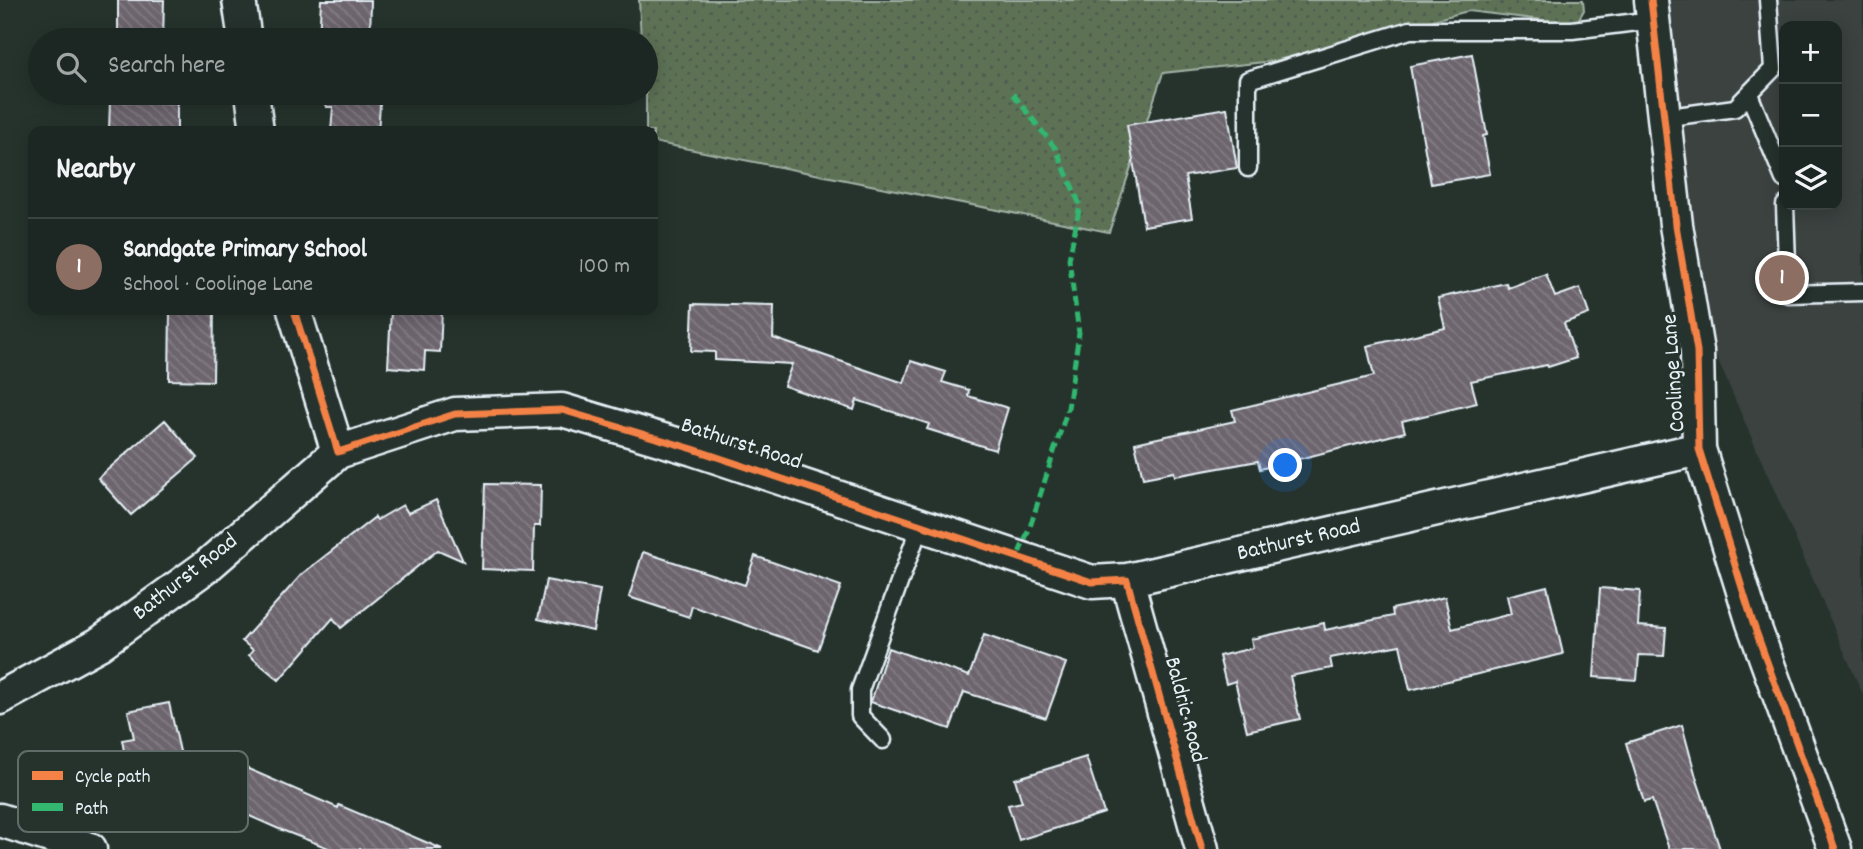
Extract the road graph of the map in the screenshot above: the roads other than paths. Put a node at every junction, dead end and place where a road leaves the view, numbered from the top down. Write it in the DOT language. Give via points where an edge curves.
graph roads {
  1 [pos="239,0"];
  2 [pos="1768,0"];
  3 [pos="1652,10"];
  4 [pos="243,28"];
  5 [pos="1749,94"];
  6 [pos="254,105"];
  7 [pos="1662,118"];
  8 [pos="256,126"];
  9 [pos="1779,167"];
  10 [pos="1248,168"];
  11 [pos="1786,210"];
  12 [pos="1863,292"];
  13 [pos="296,315"];
  14 [pos="1699,449"];
  15 [pos="338,452"];
  16 [pos="920,526"];
  17 [pos="1127,580"];
  18 [pos="0,698"];
  19 [pos="883,740"];
  20 [pos="0,820"];
  21 [pos="18,826"];
  22 [pos="37,832"];
  23 [pos="90,849"];
  24 [pos="1202,849"];
  25 [pos="1835,849"];
  1 -- 4 [label="street"];
  2 -- 5 [label="lane" via="1773,69"];
  3 -- 7 [label="street, Coolinge Lane"];
  3 -- 10 [label="lane" via="1572,30 1410,30 1248,80"];
  5 -- 7 [label="lane" via="1735,108"];
  5 -- 9 [label="lane"];
  6 -- 8 [label="street"];
  7 -- 14 [label="street, Coolinge Lane" via="1697,351"];
  11 -- 12 [label="lane" via="1788,294"];
  13 -- 15 [label="street"];
  14 -- 17 [label="street, Bathurst Road"];
  14 -- 25 [label="street, Coolinge Lane" via="1753,623"];
  15 -- 16 [label="street, Bathurst Road" via="455,414 562,410"];
  15 -- 18 [label="street, Bathurst Road" via="196,574 99,644"];
  16 -- 17 [label="street, Bathurst Road" via="1092,582"];
  16 -- 19 [label="lane" via="860,690 860,716"];
  17 -- 24 [label="street, Baldric Road"];
  20 -- 21 [label="street"];
  22 -- 23 [label="street"];
}
